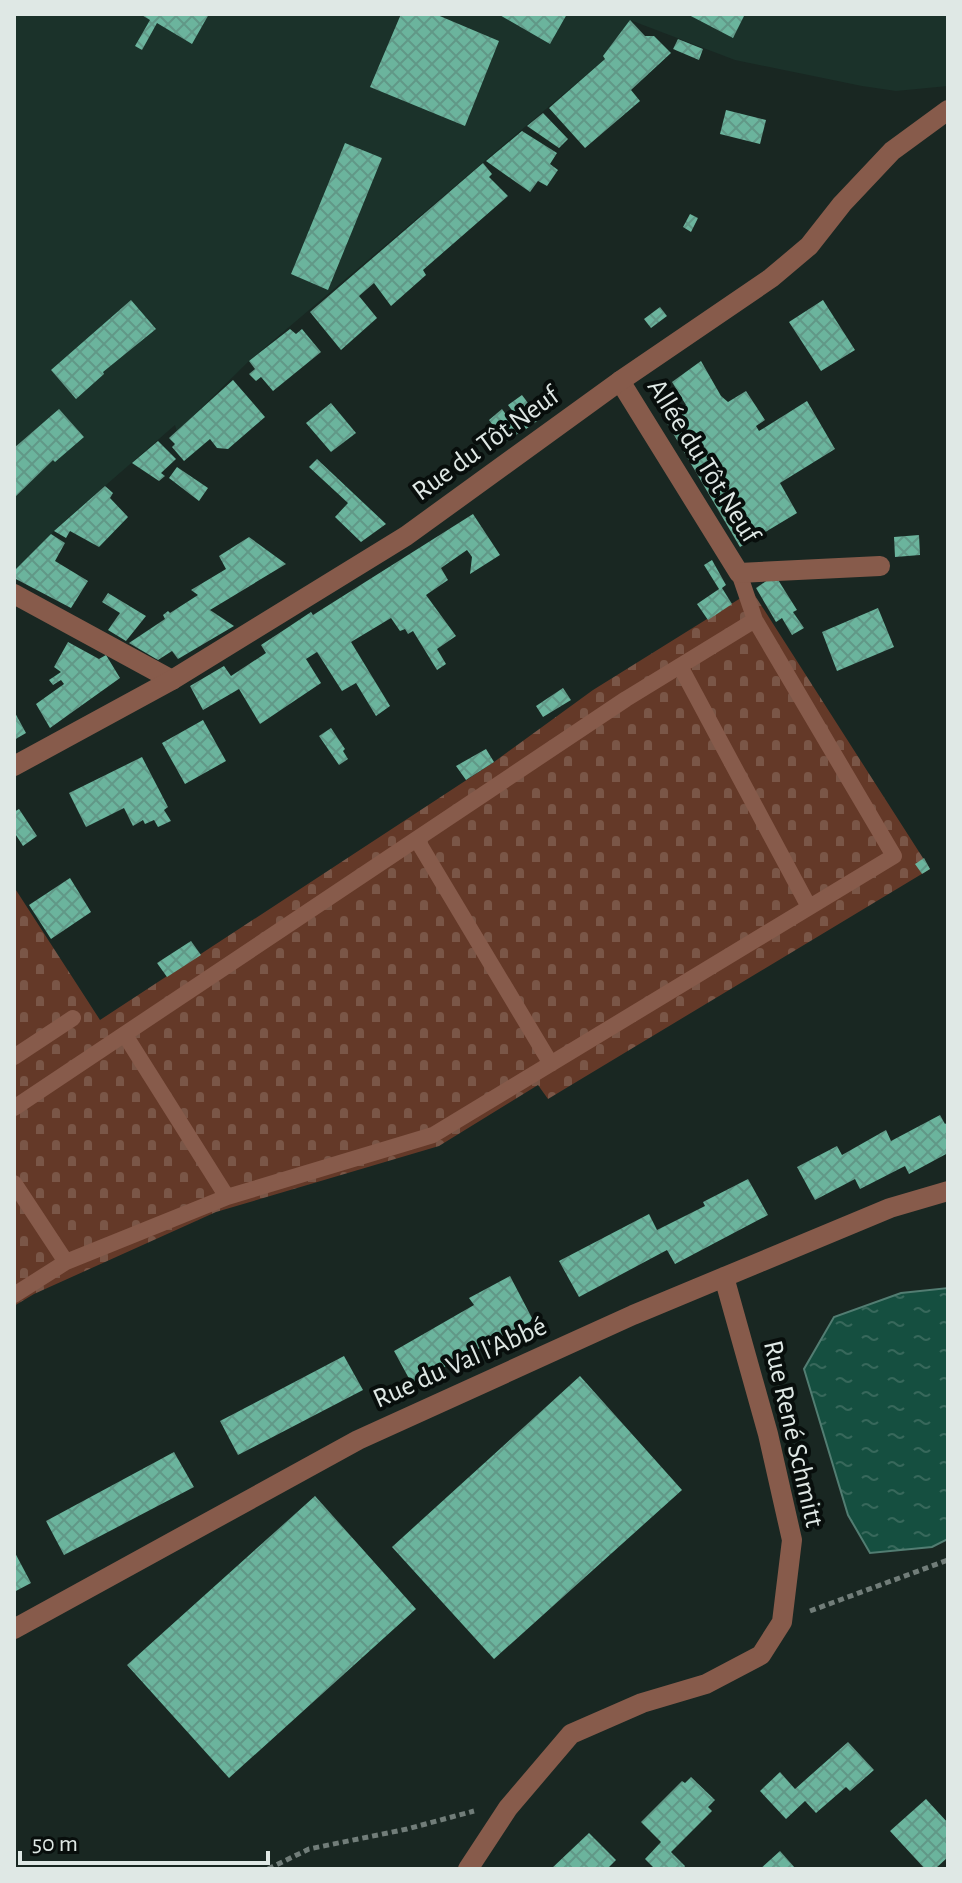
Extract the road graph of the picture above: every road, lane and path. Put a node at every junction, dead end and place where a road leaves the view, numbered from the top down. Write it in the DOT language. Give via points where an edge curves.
graph roads {
  1 [pos="948,110"];
  2 [pos="620,381"];
  3 [pos="880,566"];
  4 [pos="739,573"];
  5 [pos="14,594"];
  6 [pos="755,620"];
  7 [pos="680,666"];
  8 [pos="172,680"];
  9 [pos="14,766"];
  10 [pos="417,840"];
  11 [pos="809,907"];
  12 [pos="73,1018"];
  13 [pos="125,1035"];
  14 [pos="14,1057"];
  15 [pos="551,1064"];
  16 [pos="14,1108"];
  17 [pos="14,1183"];
  18 [pos="948,1191"];
  19 [pos="227,1197"];
  20 [pos="66,1262"];
  21 [pos="724,1277"];
  22 [pos="14,1295"];
  23 [pos="948,1560"];
  24 [pos="782,1622"];
  25 [pos="14,1629"];
  26 [pos="508,1808"];
  27 [pos="268,1869"];
  28 [pos="468,1869"];
  1 -- 2 [label="street, Rue du Tôt Neuf" via="892,151 809,246 771,278"];
  2 -- 4 [label="street, Allée du Tôt Neuf"];
  2 -- 8 [label="street, Rue du Tôt Neuf" via="406,536"];
  3 -- 4 [label="street, Allée du Tôt Neuf"];
  4 -- 6 [label="lane"];
  5 -- 8 [label="street"];
  6 -- 7 [label="lane"];
  6 -- 11 [label="lane" via="894,856"];
  7 -- 10 [label="lane"];
  7 -- 11 [label="lane"];
  8 -- 9 [label="street, Rue du Tôt Neuf"];
  10 -- 13 [label="lane"];
  10 -- 15 [label="lane"];
  11 -- 15 [label="lane"];
  12 -- 14 [label="lane"];
  13 -- 16 [label="lane"];
  13 -- 19 [label="lane"];
  15 -- 19 [label="lane" via="433,1135"];
  17 -- 20 [label="lane"];
  18 -- 21 [label="street, Rue du Val l'Abbé" via="890,1208"];
  19 -- 20 [label="lane"];
  20 -- 22 [label="lane"];
  21 -- 24 [label="street, Rue René Schmitt" via="792,1540"];
  21 -- 25 [label="street, Rue du Val l'Abbé" via="358,1440"];
  23 -- 24 [label="path"];
  24 -- 26 [label="street, Rue René Schmitt" via="761,1655 706,1684 642,1703 571,1734"];
  26 -- 27 [label="path" via="485,1808 309,1849"];
  26 -- 28 [label="street, Rue René Schmitt"];
}
